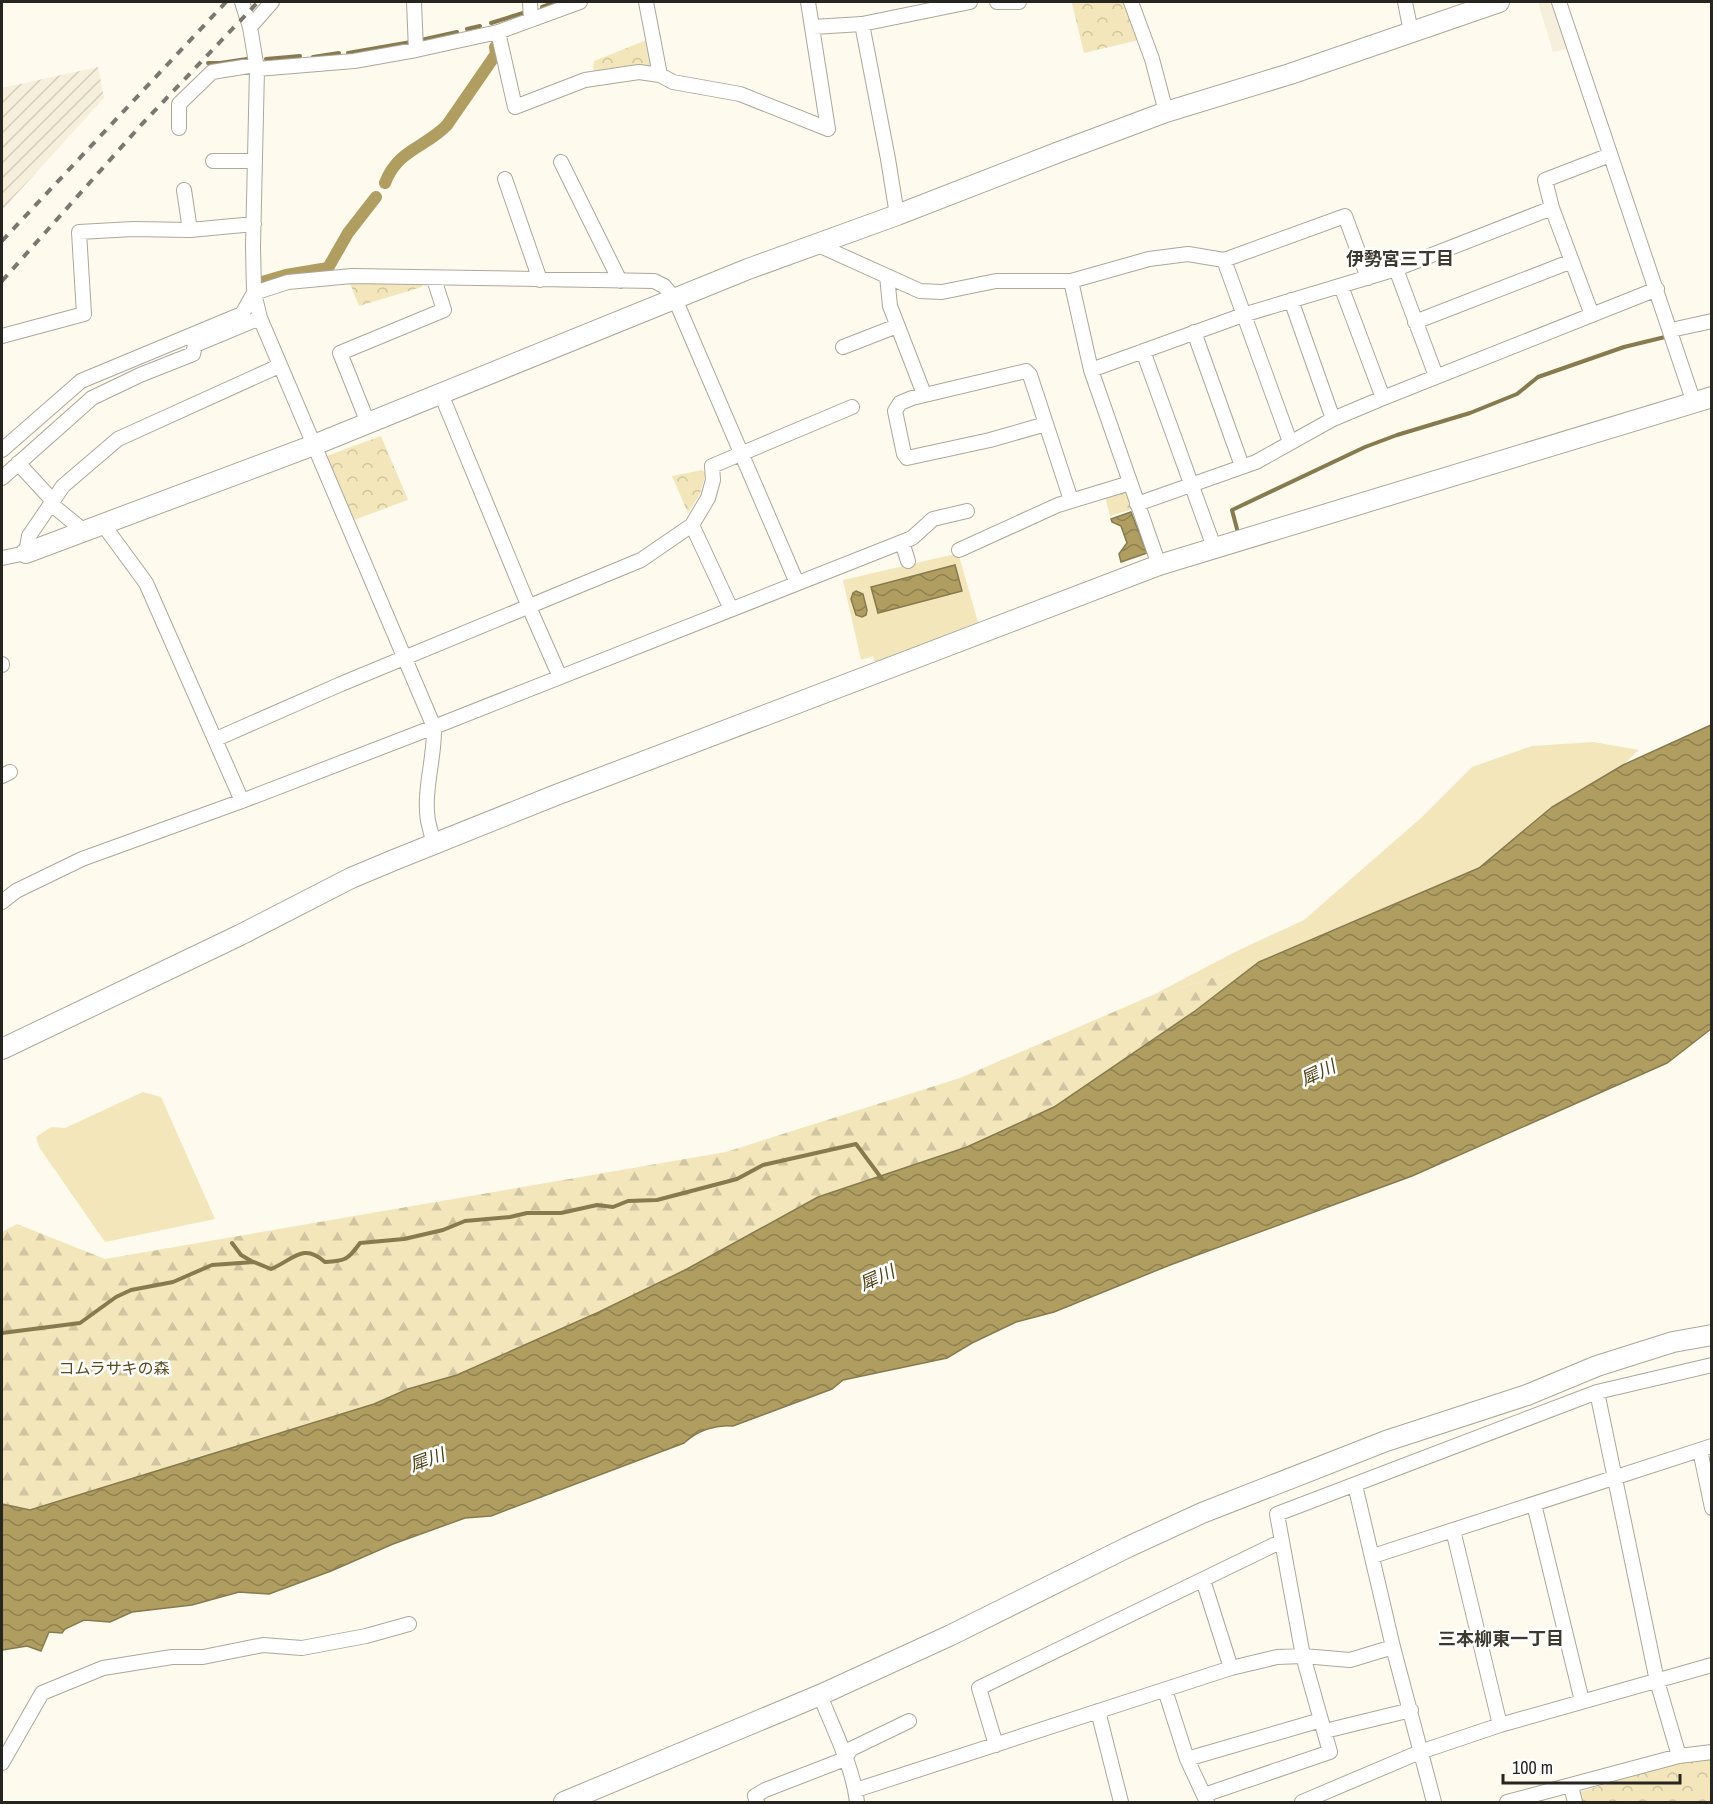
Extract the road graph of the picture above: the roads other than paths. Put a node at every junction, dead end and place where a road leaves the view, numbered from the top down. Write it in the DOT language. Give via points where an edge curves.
graph roads {
  1 [pos="242,2"];
  2 [pos="272,2"];
  3 [pos="414,2"];
  4 [pos="530,2"];
  5 [pos="580,2"];
  6 [pos="646,2"];
  7 [pos="808,2"];
  8 [pos="970,2"];
  9 [pos="997,2"];
  10 [pos="1019,2"];
  11 [pos="1131,2"];
  12 [pos="1405,2"];
  13 [pos="1499,2"];
  14 [pos="1559,2"];
  15 [pos="531,20"];
  16 [pos="862,24"];
  17 [pos="250,27"];
  18 [pos="813,27"];
  19 [pos="498,32"];
  20 [pos="1411,32"];
  21 [pos="416,50"];
  22 [pos="256,67"];
  23 [pos="660,75"];
  24 [pos="1167,112"];
  25 [pos="179,128"];
  26 [pos="1610,155"];
  27 [pos="213,161"];
  28 [pos="255,161"];
  29 [pos="561,162"];
  30 [pos="505,179"];
  31 [pos="184,190"];
  32 [pos="1552,208"];
  33 [pos="897,215"];
  34 [pos="254,224"];
  35 [pos="190,230"];
  36 [pos="816,244"];
  37 [pos="1224,260"];
  38 [pos="1572,261"];
  39 [pos="1396,269"];
  40 [pos="887,276"];
  41 [pos="1368,278"];
  42 [pos="434,279"];
  43 [pos="540,280"];
  44 [pos="620,281"];
  45 [pos="1071,281"];
  46 [pos="1341,286"];
  47 [pos="1657,289"];
  48 [pos="254,293"];
  49 [pos="675,299"];
  50 [pos="1292,300"];
  51 [pos="1243,315"];
  52 [pos="1592,315"];
  53 [pos="260,318"];
  54 [pos="1712,321"];
  55 [pos="1415,322"];
  56 [pos="897,326"];
  57 [pos="1671,330"];
  58 [pos="1194,332"];
  59 [pos="2,336"];
  60 [pos="843,347"];
  61 [pos="1143,351"];
  62 [pos="279,366"];
  63 [pos="1091,370"];
  64 [pos="1436,376"];
  65 [pos="441,393"];
  66 [pos="924,394"];
  67 [pos="1383,398"];
  68 [pos="1703,400"];
  69 [pos="852,407"];
  70 [pos="1333,419"];
  71 [pos="368,423"];
  72 [pos="1046,424"];
  73 [pos="1290,442"];
  74 [pos="314,446"];
  75 [pos="2,450"];
  76 [pos="743,454"];
  77 [pos="18,463"];
  78 [pos="1242,466"];
  79 [pos="2,478"];
  80 [pos="1130,483"];
  81 [pos="1190,486"];
  82 [pos="1072,500"];
  83 [pos="52,502"];
  84 [pos="1137,504"];
  85 [pos="967,511"];
  86 [pos="102,523"];
  87 [pos="692,525"];
  88 [pos="84,531"];
  89 [pos="902,542"];
  90 [pos="1214,547"];
  91 [pos="959,550"];
  92 [pos="26,553"];
  93 [pos="2,558"];
  94 [pos="908,561"];
  95 [pos="1159,565"];
  96 [pos="797,583"];
  97 [pos="529,607"];
  98 [pos="731,609"];
  99 [pos="405,657"];
  100 [pos="560,677"];
  101 [pos="434,727"];
  102 [pos="216,739"];
  103 [pos="242,801"];
  104 [pos="434,844"];
  105 [pos="2,902"];
  106 [pos="2,1049"];
  107 [pos="1712,1335"];
  108 [pos="1712,1365"];
  109 [pos="1597,1392"];
  110 [pos="1706,1448"];
  111 [pos="1615,1477"];
  112 [pos="1355,1485"];
  113 [pos="1534,1504"];
  114 [pos="1712,1508"];
  115 [pos="1453,1530"];
  116 [pos="1282,1541"];
  117 [pos="1373,1556"];
  118 [pos="1203,1580"];
  119 [pos="409,1624"];
  120 [pos="1393,1647"];
  121 [pos="1304,1656"];
  122 [pos="1712,1665"];
  123 [pos="1231,1668"];
  124 [pos="1657,1681"];
  125 [pos="1165,1690"];
  126 [pos="820,1695"];
  127 [pos="1582,1701"];
  128 [pos="1411,1710"];
  129 [pos="1098,1711"];
  130 [pos="909,1721"];
  131 [pos="1323,1725"];
  132 [pos="1500,1725"];
  133 [pos="996,1745"];
  134 [pos="1420,1752"];
  135 [pos="1712,1752"];
  136 [pos="1679,1756"];
  137 [pos="845,1759"];
  138 [pos="1187,1759"];
  139 [pos="2,1762"];
  140 [pos="1571,1786"];
  141 [pos="856,1796"];
  142 [pos="1205,1799"];
  143 [pos="564,1803"];
  144 [pos="757,1803"];
  145 [pos="1121,1803"];
  146 [pos="1302,1803"];
  147 [pos="1434,1803"];
  148 [pos="1507,1803"];
  149 [pos="1575,1803"];
  1 -- 17 [label="street"];
  2 -- 17 [label="street"];
  3 -- 21 [label="street"];
  4 -- 15 [label="street"];
  5 -- 15 [label="street"];
  6 -- 23 [label="street"];
  7 -- 18 [label="street"];
  8 -- 16 [label="street"];
  9 -- 10 [label="street"];
  11 -- 24 [label="street"];
  12 -- 20 [label="street"];
  13 -- 20 [label="street"];
  14 -- 26 [label="street"];
  15 -- 19 [label="street"];
  16 -- 18 [label="street"];
  16 -- 33 [label="street"];
  17 -- 22 [label="street"];
  18 -- 23 [label="street" via="828,129 740,94 673,82"];
  19 -- 21 [label="street"];
  19 -- 23 [label="street" via="515,107 585,80 639,72"];
  20 -- 24 [label="street"];
  21 -- 22 [label="street" via="354,62"];
  22 -- 25 [label="street" via="212,72 179,104"];
  22 -- 28 [label="street"];
  24 -- 33 [label="street"];
  26 -- 32 [label="street" via="1545,180"];
  26 -- 47 [label="street"];
  27 -- 28 [label="street"];
  28 -- 34 [label="street"];
  29 -- 44 [label="street"];
  30 -- 43 [label="street"];
  31 -- 35 [label="street"];
  32 -- 38 [label="street"];
  32 -- 39 [label="street"];
  33 -- 36 [label="street"];
  34 -- 35 [label="street"];
  34 -- 48 [label="street"];
  35 -- 59 [label="street" via="80,232 84,314"];
  36 -- 40 [label="street"];
  36 -- 49 [label="street"];
  37 -- 41 [label="street" via="1346,216"];
  37 -- 45 [label="street" via="1188,254 1149,259"];
  37 -- 51 [label="street"];
  38 -- 52 [label="street"];
  38 -- 55 [label="street"];
  39 -- 41 [label="street"];
  39 -- 55 [label="street"];
  40 -- 45 [label="street" via="920,291 942,292 996,280"];
  40 -- 56 [label="street"];
  41 -- 46 [label="street"];
  42 -- 43 [label="street"];
  42 -- 48 [label="street" via="352,276 288,282"];
  42 -- 71 [label="street" via="444,310 340,353"];
  43 -- 44 [label="street"];
  44 -- 49 [label="street" via="654,281"];
  45 -- 63 [label="street"];
  46 -- 50 [label="street"];
  46 -- 67 [label="street"];
  47 -- 52 [label="street"];
  47 -- 57 [label="street"];
  48 -- 53 [label="street"];
  48 -- 75 [label="street" via="242,314 81,381"];
  49 -- 65 [label="street"];
  49 -- 76 [label="street"];
  50 -- 51 [label="street"];
  50 -- 70 [label="street"];
  51 -- 58 [label="street"];
  51 -- 73 [label="street"];
  52 -- 64 [label="street"];
  53 -- 62 [label="street"];
  53 -- 77 [label="street" via="195,345 192,354 92,398"];
  54 -- 57 [label="street"];
  55 -- 64 [label="street"];
  56 -- 60 [label="street"];
  56 -- 66 [label="street"];
  57 -- 68 [label="street"];
  58 -- 61 [label="street"];
  58 -- 78 [label="street"];
  61 -- 63 [label="street"];
  61 -- 81 [label="street"];
  62 -- 74 [label="street"];
  62 -- 83 [label="street" via="118,439 63,486"];
  63 -- 80 [label="street"];
  64 -- 67 [label="street"];
  65 -- 71 [label="street"];
  65 -- 97 [label="street"];
  66 -- 72 [label="street" via="1026,371"];
  66 -- 72 [label="street" via="900,403 895,411 907,458"];
  67 -- 70 [label="street"];
  68 -- 90 [label="street"];
  69 -- 76 [label="street"];
  70 -- 73 [label="street"];
  71 -- 74 [label="street"];
  72 -- 82 [label="street"];
  73 -- 78 [label="street"];
  74 -- 86 [label="street"];
  74 -- 99 [label="street"];
  76 -- 87 [label="street" via="711,466 713,480 708,498"];
  76 -- 96 [label="street"];
  77 -- 79 [label="street"];
  77 -- 83 [label="street"];
  78 -- 81 [label="street"];
  80 -- 82 [label="street"];
  80 -- 84 [label="street"];
  81 -- 84 [label="street"];
  81 -- 90 [label="street"];
  82 -- 91 [label="street"];
  83 -- 88 [label="street"];
  83 -- 92 [label="street" via="29,536"];
  84 -- 95 [label="street"];
  85 -- 89 [label="street" via="933,519"];
  86 -- 88 [label="street"];
  86 -- 102 [label="street" via="146,583"];
  87 -- 97 [label="street" via="641,560"];
  87 -- 98 [label="street"];
  88 -- 92 [label="street"];
  89 -- 94 [label="street"];
  89 -- 96 [label="street"];
  90 -- 95 [label="street"];
  92 -- 93 [label="street"];
  95 -- 104 [label="street"];
  96 -- 98 [label="street"];
  97 -- 99 [label="street"];
  97 -- 100 [label="street"];
  98 -- 100 [label="street"];
  99 -- 101 [label="street"];
  99 -- 102 [label="street"];
  100 -- 101 [label="street"];
  101 -- 103 [label="street"];
  101 -- 104 [label="street" via="428,793 428,820"];
  102 -- 103 [label="street"];
  103 -- 105 [label="street" via="81,859"];
  104 -- 106 [label="street" via="351,878"];
  107 -- 126 [label="street" via="1673,1342 1597,1366 1527,1395 1386,1441 1285,1480 1128,1547"];
  108 -- 109 [label="street"];
  109 -- 111 [label="street"];
  109 -- 112 [label="street"];
  110 -- 111 [label="street"];
  110 -- 114 [label="street"];
  111 -- 113 [label="street"];
  111 -- 124 [label="street"];
  112 -- 116 [label="street" via="1277,1514"];
  112 -- 117 [label="street"];
  113 -- 115 [label="street"];
  113 -- 127 [label="street"];
  115 -- 117 [label="street"];
  115 -- 132 [label="street"];
  116 -- 118 [label="street"];
  116 -- 121 [label="street"];
  117 -- 120 [label="street"];
  118 -- 123 [label="street"];
  118 -- 133 [label="street" via="979,1688"];
  119 -- 139 [label="street" via="302,1648 263,1645 203,1657 103,1668 42,1693"];
  120 -- 121 [label="street" via="1350,1660"];
  120 -- 128 [label="street"];
  121 -- 123 [label="street" via="1277,1657"];
  121 -- 131 [label="street"];
  122 -- 124 [label="street"];
  123 -- 125 [label="street"];
  124 -- 127 [label="street"];
  124 -- 136 [label="street"];
  125 -- 129 [label="street"];
  125 -- 138 [label="street"];
  126 -- 137 [label="street"];
  126 -- 143 [label="street"];
  127 -- 132 [label="street"];
  128 -- 131 [label="street"];
  128 -- 134 [label="street"];
  129 -- 133 [label="street"];
  129 -- 145 [label="street"];
  130 -- 137 [label="street" via="851,1749"];
  131 -- 138 [label="street"];
  131 -- 142 [label="street" via="1330,1752"];
  132 -- 134 [label="street"];
  133 -- 141 [label="street"];
  134 -- 146 [label="street"];
  134 -- 147 [label="street"];
  135 -- 136 [label="street"];
  136 -- 140 [label="street"];
  137 -- 141 [label="street"];
  137 -- 144 [label="street" via="765,1790 755,1796"];
  138 -- 142 [label="street"];
  140 -- 148 [label="street"];
  140 -- 149 [label="street"];
}
